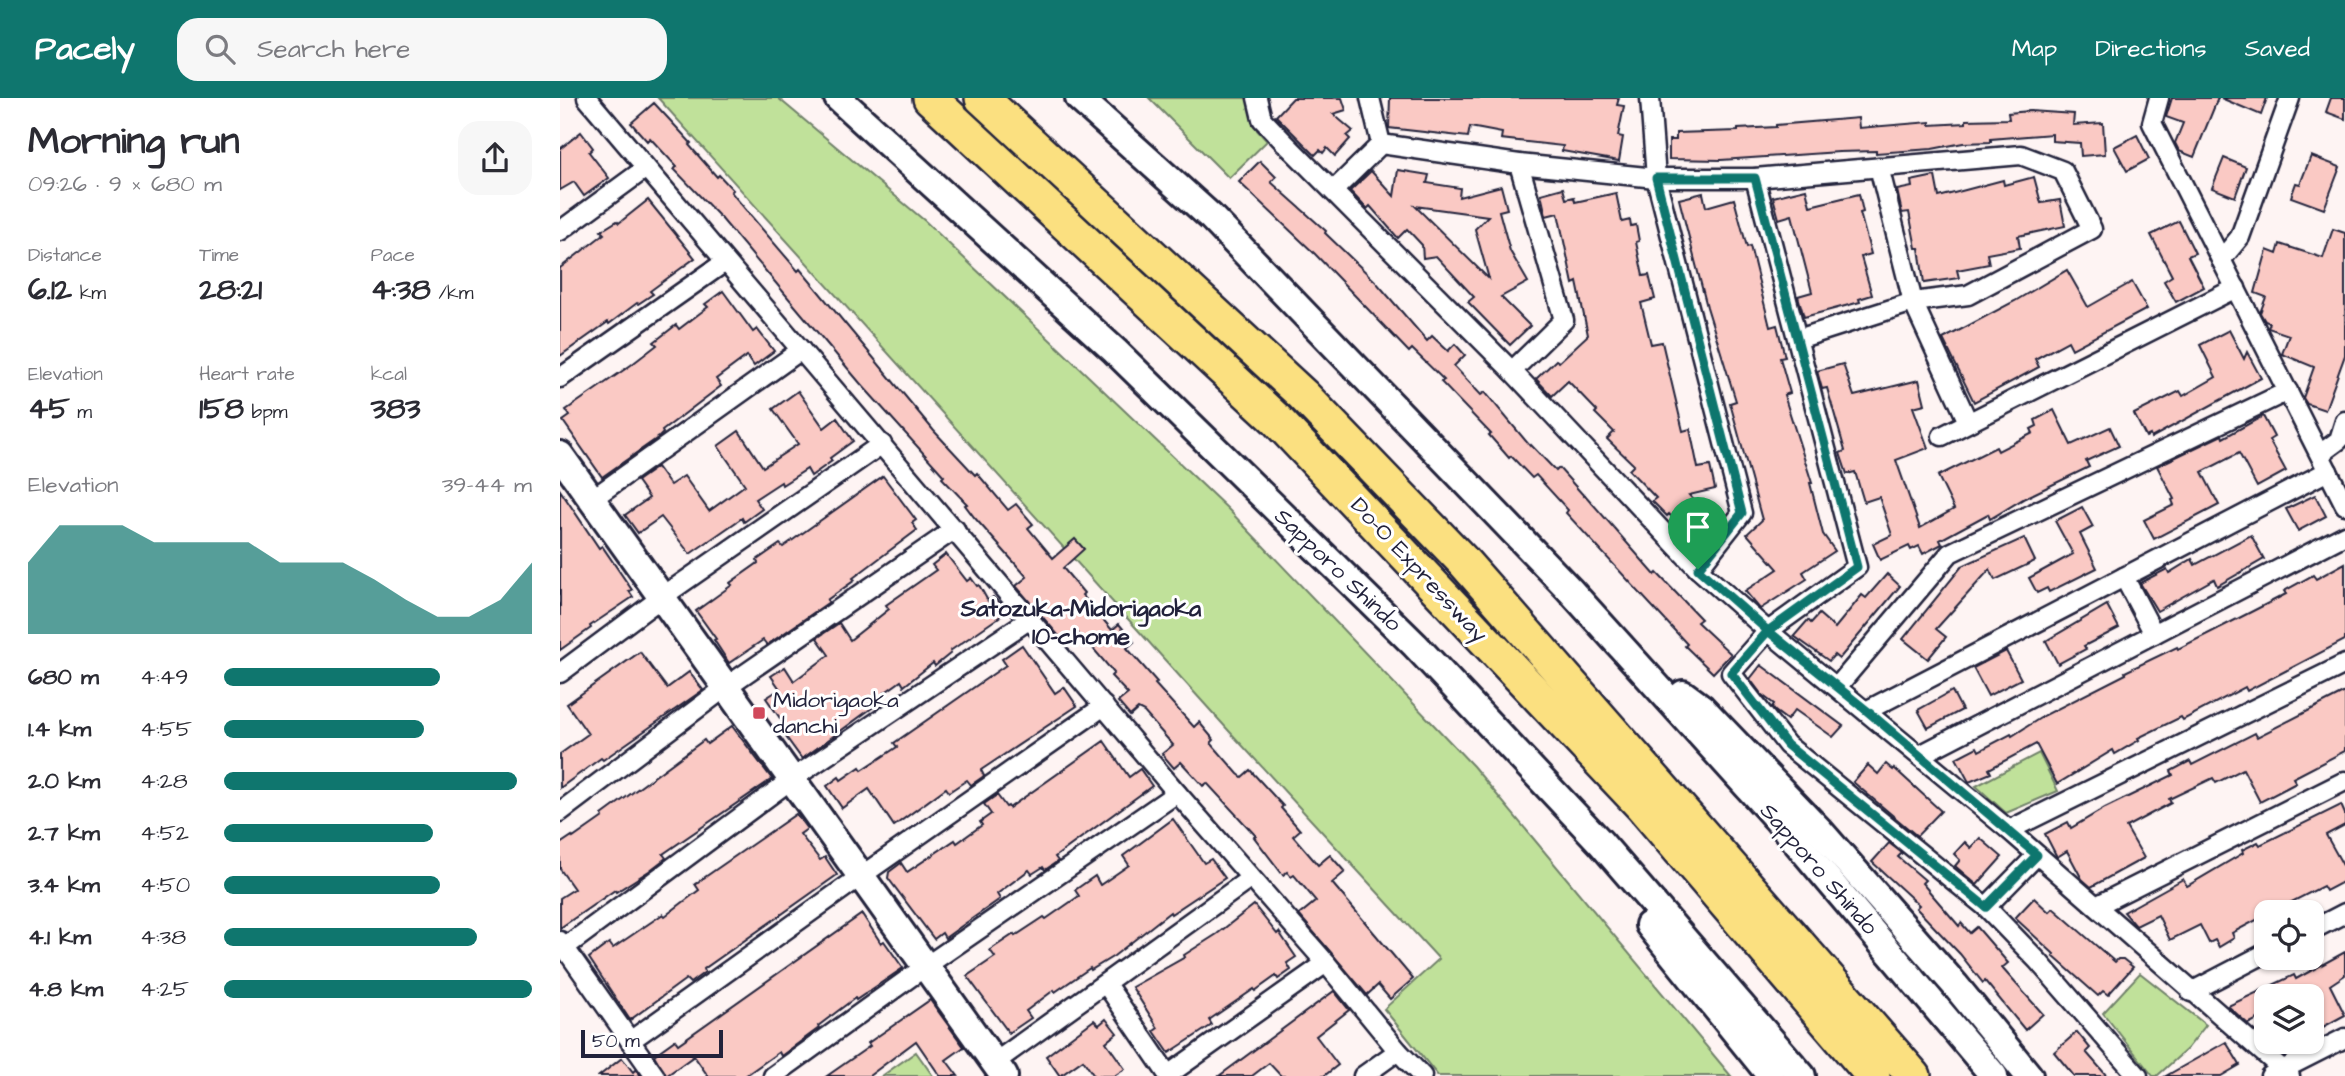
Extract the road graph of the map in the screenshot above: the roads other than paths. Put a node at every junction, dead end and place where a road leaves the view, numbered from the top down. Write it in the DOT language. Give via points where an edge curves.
graph roads {
  1 [pos="587,98"];
  2 [pos="838,98"];
  3 [pos="930,98"];
  4 [pos="982,98"];
  5 [pos="1079,98"];
  6 [pos="1257,98"];
  7 [pos="1370,98"];
  8 [pos="1650,98"];
  9 [pos="2159,98"];
  10 [pos="2290,98"];
  11 [pos="1381,144"];
  12 [pos="1519,164"];
  13 [pos="1879,167"];
  14 [pos="646,168"];
  15 [pos="1656,178"];
  16 [pos="1755,178"];
  17 [pos="1333,191"];
  18 [pos="560,231"];
  19 [pos="2221,260"];
  20 [pos="725,262"];
  21 [pos="2236,288"];
  22 [pos="1913,302"];
  23 [pos="1798,339"];
  24 [pos="801,350"];
  25 [pos="1512,371"];
  26 [pos="560,378"];
  27 [pos="2288,391"];
  28 [pos="2345,421"];
  29 [pos="1968,422"];
  30 [pos="1942,436"];
  31 [pos="882,444"];
  32 [pos="560,454"];
  33 [pos="2320,454"];
  34 [pos="2328,471"];
  35 [pos="592,499"];
  36 [pos="2345,505"];
  37 [pos="955,529"];
  38 [pos="2345,536"];
  39 [pos="1698,569"];
  40 [pos="2124,577"];
  41 [pos="662,597"];
  42 [pos="1030,619"];
  43 [pos="1768,631"];
  44 [pos="2154,634"];
  45 [pos="1621,645"];
  46 [pos="2345,664"];
  47 [pos="560,673"];
  48 [pos="726,687"];
  49 [pos="1838,687"];
  50 [pos="1104,706"];
  51 [pos="1866,710"];
  52 [pos="1920,755"];
  53 [pos="792,779"];
  54 [pos="2345,781"];
  55 [pos="1177,793"];
  56 [pos="560,812"];
  57 [pos="2009,830"];
  58 [pos="1601,843"];
  59 [pos="2037,855"];
  60 [pos="861,876"];
  61 [pos="1251,878"];
  62 [pos="2096,906"];
  63 [pos="1986,907"];
  64 [pos="2345,913"];
  65 [pos="2324,924"];
  66 [pos="562,945"];
  67 [pos="2254,959"];
  68 [pos="1326,963"];
  69 [pos="926,966"];
  70 [pos="1106,984"];
  71 [pos="2191,992"];
  72 [pos="2345,1038"];
  73 [pos="631,1041"];
  74 [pos="1398,1051"];
  75 [pos="999,1070"];
  76 [pos="2280,1074"];
  77 [pos="655,1076"];
  78 [pos="773,1076"];
  79 [pos="1363,1076"];
  80 [pos="1422,1076"];
  81 [pos="1771,1076"];
  82 [pos="1802,1076"];
  83 [pos="1873,1076"];
  84 [pos="1914,1076"];
  85 [pos="1994,1076"];
  86 [pos="2029,1076"];
  87 [pos="2138,1076"];
  1 -- 14 [label="street"];
  2 -- 58 [label="street, Sapporo Shindo" via="1115,351 1415,645"];
  3 -- 83 [label="highway, Do-O Expressway" via="1285,429 1642,806"];
  4 -- 84 [label="highway, Do-O Expressway" via="1303,395 1464,561"];
  5 -- 45 [label="street, Sapporo Shindo" via="1211,217"];
  6 -- 17 [label="street" via="1262,119"];
  7 -- 11 [label="street"];
  8 -- 15 [label="street"];
  9 -- 19 [label="street" via="2152,123"];
  10 -- 19 [label="street" via="2240,237"];
  11 -- 12 [label="street"];
  11 -- 17 [label="street"];
  12 -- 15 [label="street"];
  12 -- 25 [label="street" via="1564,320"];
  13 -- 16 [label="street"];
  13 -- 22 [label="street"];
  13 -- 22 [label="street" via="2021,155 2063,171 2092,229 1968,295"];
  14 -- 18 [label="street"];
  14 -- 20 [label="street"];
  15 -- 16 [label="street"];
  15 -- 39 [label="street" via="1742,513"];
  16 -- 23 [label="street"];
  17 -- 25 [label="street"];
  19 -- 21 [label="street"];
  20 -- 24 [label="street"];
  20 -- 26 [label="street"];
  21 -- 27 [label="street"];
  21 -- 29 [label="street"];
  22 -- 23 [label="street"];
  22 -- 29 [label="street"];
  23 -- 43 [label="street" via="1857,567"];
  24 -- 31 [label="street"];
  24 -- 35 [label="street"];
  25 -- 39 [label="street"];
  27 -- 33 [label="street"];
  27 -- 49 [label="street" via="1950,553"];
  28 -- 33 [label="street" via="2339,440"];
  29 -- 30 [label="street"];
  31 -- 37 [label="street"];
  31 -- 41 [label="street"];
  32 -- 35 [label="street"];
  33 -- 34 [label="street"];
  34 -- 36 [label="street"];
  34 -- 40 [label="street"];
  35 -- 41 [label="street"];
  37 -- 42 [label="street"];
  37 -- 48 [label="street"];
  38 -- 44 [label="street"];
  39 -- 43 [label="street"];
  40 -- 44 [label="street"];
  40 -- 51 [label="street"];
  41 -- 47 [label="street"];
  41 -- 48 [label="street"];
  42 -- 50 [label="street"];
  42 -- 53 [label="street"];
  43 -- 49 [label="street"];
  43 -- 63 [label="street" via="1731,673 1787,745"];
  44 -- 52 [label="street"];
  45 -- 85 [label="street, Sapporo Shindo" via="1776,818"];
  45 -- 86 [label="street" via="1702,708 1820,831"];
  46 -- 57 [label="street"];
  48 -- 53 [label="street"];
  48 -- 56 [label="street"];
  49 -- 51 [label="street"];
  50 -- 55 [label="street"];
  50 -- 60 [label="street"];
  51 -- 52 [label="street"];
  52 -- 57 [label="street"];
  53 -- 60 [label="street"];
  53 -- 66 [label="street"];
  54 -- 62 [label="street"];
  55 -- 61 [label="street"];
  55 -- 69 [label="street"];
  57 -- 59 [label="street"];
  58 -- 81 [label="street" via="1646,921"];
  58 -- 82 [label="street, Sapporo Shindo"];
  59 -- 62 [label="street"];
  59 -- 63 [label="street"];
  60 -- 69 [label="street"];
  60 -- 73 [label="street"];
  61 -- 68 [label="street"];
  61 -- 70 [label="street"];
  62 -- 71 [label="street"];
  63 -- 87 [label="street"];
  64 -- 65 [label="street"];
  66 -- 73 [label="street"];
  67 -- 71 [label="street"];
  68 -- 70 [label="street" via="1168,1075"];
  68 -- 74 [label="street"];
  69 -- 75 [label="street"];
  69 -- 78 [label="street"];
  70 -- 75 [label="street"];
  71 -- 76 [label="street"];
  72 -- 76 [label="street"];
  73 -- 77 [label="street"];
  74 -- 79 [label="street"];
  74 -- 80 [label="street"];
}
